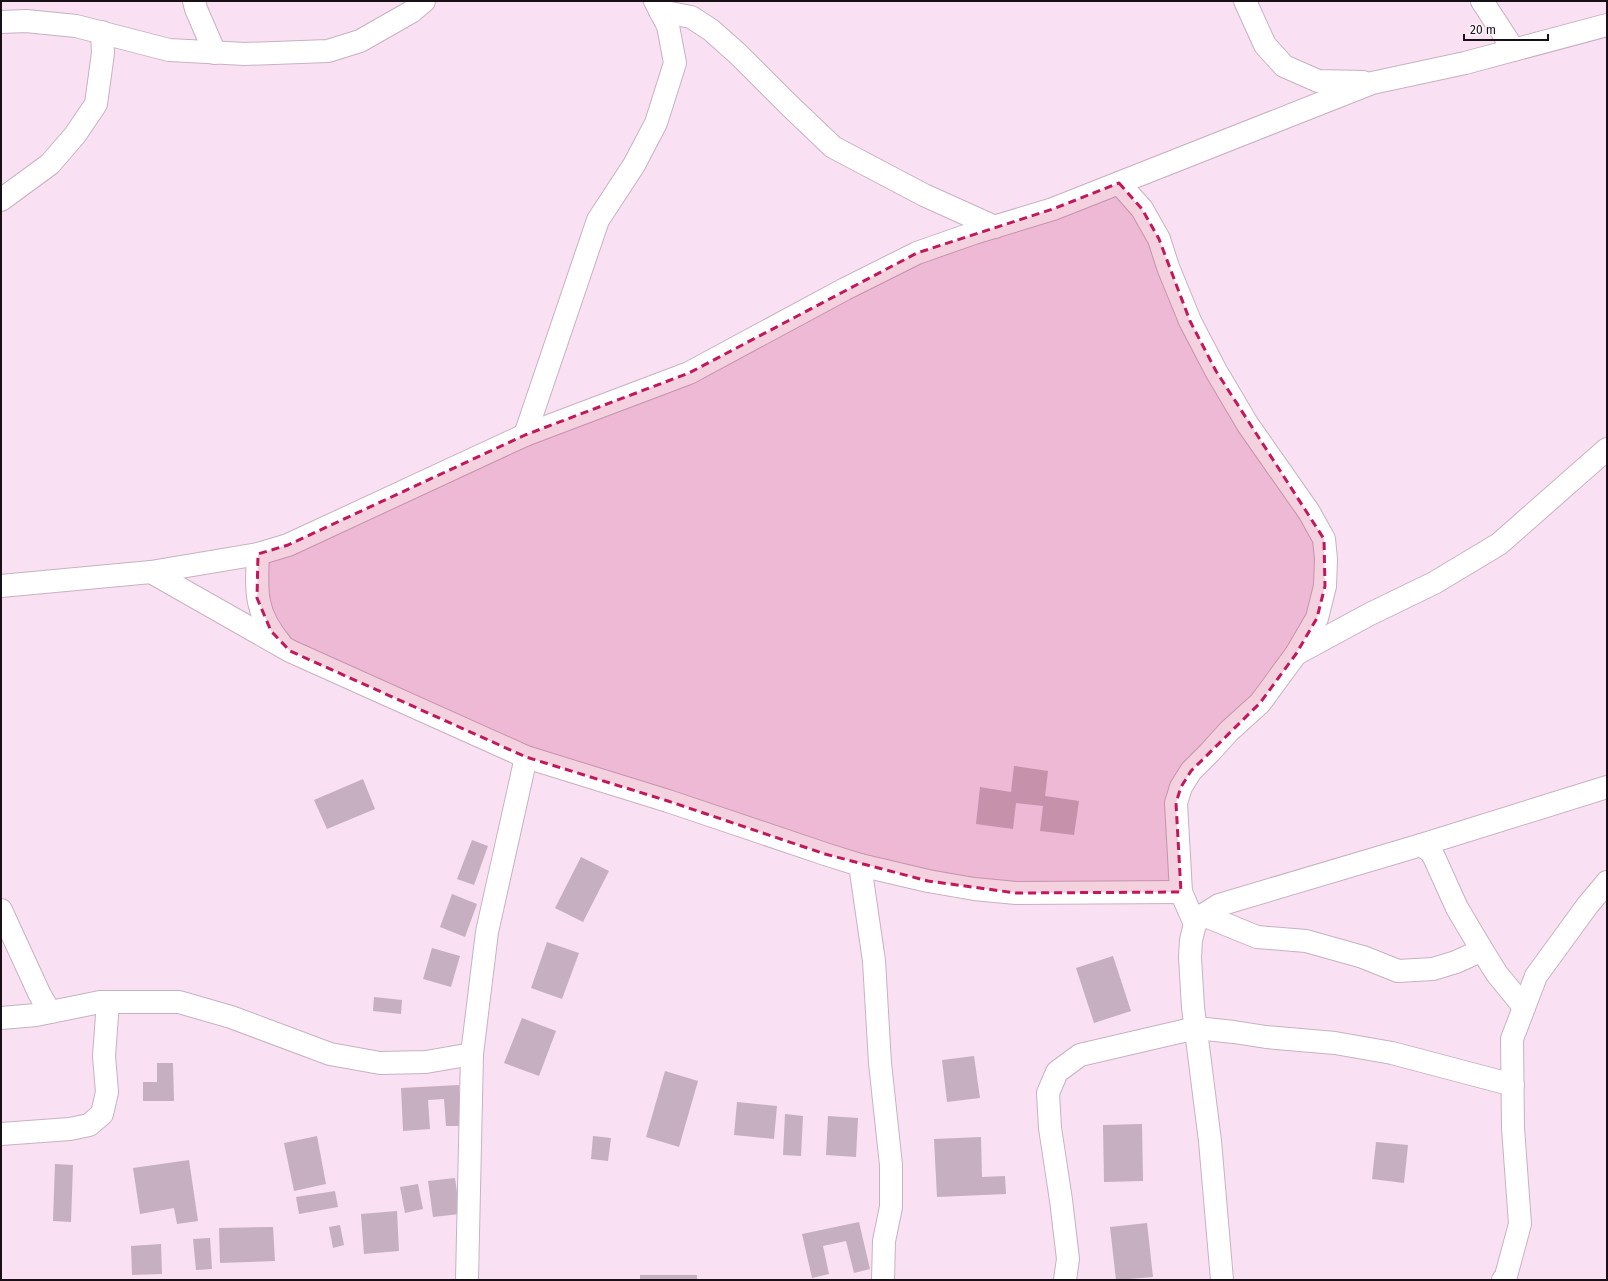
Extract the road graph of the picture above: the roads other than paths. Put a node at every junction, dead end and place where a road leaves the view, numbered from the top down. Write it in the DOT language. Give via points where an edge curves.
graph roads {
  1 [pos="194,1"];
  2 [pos="424,1"];
  3 [pos="1245,1"];
  4 [pos="1482,1"];
  5 [pos="667,7"];
  6 [pos="1,22"];
  7 [pos="1607,25"];
  8 [pos="102,32"];
  9 [pos="1514,50"];
  10 [pos="215,53"];
  11 [pos="1372,82"];
  12 [pos="1119,183"];
  13 [pos="1,200"];
  14 [pos="995,227"];
  15 [pos="525,436"];
  16 [pos="1607,449"];
  17 [pos="258,554"];
  18 [pos="152,572"];
  19 [pos="1,586"];
  20 [pos="285,648"];
  21 [pos="1296,654"];
  22 [pos="526,758"];
  23 [pos="1607,787"];
  24 [pos="1422,845"];
  25 [pos="860,865"];
  26 [pos="1607,882"];
  27 [pos="1181,892"];
  28 [pos="1,910"];
  29 [pos="1199,920"];
  30 [pos="1482,950"];
  31 [pos="108,1002"];
  32 [pos="1524,1008"];
  33 [pos="50,1012"];
  34 [pos="1,1018"];
  35 [pos="1196,1028"];
  36 [pos="472,1054"];
  37 [pos="1513,1085"];
  38 [pos="1,1134"];
  39 [pos="467,1280"];
  40 [pos="883,1280"];
  41 [pos="1065,1280"];
  42 [pos="1222,1280"];
  43 [pos="1503,1280"];
  1 -- 10 [label="street"];
  2 -- 10 [label="street" via="411,12 360,41 328,51"];
  3 -- 11 [label="street" via="1264,45 1284,66 1318,81"];
  4 -- 9 [label="street"];
  5 -- 14 [label="street" via="691,17 711,30 833,147 924,195"];
  5 -- 15 [label="street" via="675,63 671,78 656,123 634,165 598,220"];
  6 -- 8 [label="street" via="26,21 76,26"];
  7 -- 9 [label="street"];
  8 -- 10 [label="street" via="169,50"];
  8 -- 13 [label="street" via="103,53 96,104 75,135 50,164"];
  9 -- 11 [label="street"];
  11 -- 12 [label="street"];
  12 -- 14 [label="street" via="1053,209"];
  12 -- 21 [label="street" via="1142,209 1159,239 1190,321 1216,371 1248,425 1324,539 1325,586 1317,618"];
  14 -- 15 [label="street" via="917,253 689,373"];
  15 -- 17 [label="street" via="288,545"];
  16 -- 21 [label="street" via="1499,544 1434,582"];
  17 -- 18 [label="street"];
  17 -- 20 [label="street" via="258,598 271,631"];
  18 -- 19 [label="street"];
  18 -- 20 [label="street"];
  20 -- 22 [label="street"];
  21 -- 27 [label="street" via="1260,703 1191,771 1181,787 1176,803"];
  22 -- 25 [label="street" via="668,801"];
  22 -- 36 [label="street" via="487,932"];
  23 -- 24 [label="street"];
  24 -- 29 [label="street" via="1219,905"];
  24 -- 30 [label="street" via="1434,857 1457,908"];
  25 -- 27 [label="street" via="928,881 1016,893"];
  25 -- 40 [label="street" via="874,961 880,1063 891,1166 891,1208 884,1241"];
  26 -- 32 [label="street" via="1536,976"];
  27 -- 29 [label="street"];
  28 -- 33 [label="street"];
  29 -- 30 [label="street" via="1257,938 1306,941 1363,957 1398,971 1433,969"];
  29 -- 35 [label="street" via="1191,940 1190,957"];
  30 -- 32 [label="street"];
  31 -- 33 [label="street"];
  31 -- 36 [label="street" via="179,1002 231,1017 330,1054 380,1063 426,1062"];
  31 -- 38 [label="street" via="104,1056 106,1092 102,1114 89,1125"];
  32 -- 37 [label="street" via="1512,1039"];
  33 -- 34 [label="street"];
  35 -- 37 [label="street" via="1335,1043 1392,1053"];
  35 -- 41 [label="street" via="1080,1055 1057,1072 1048,1093 1050,1128 1062,1200 1068,1259"];
  35 -- 42 [label="street" via="1210,1141"];
  36 -- 39 [label="street"];
  37 -- 43 [label="street" via="1513,1128 1520,1224"];
}
